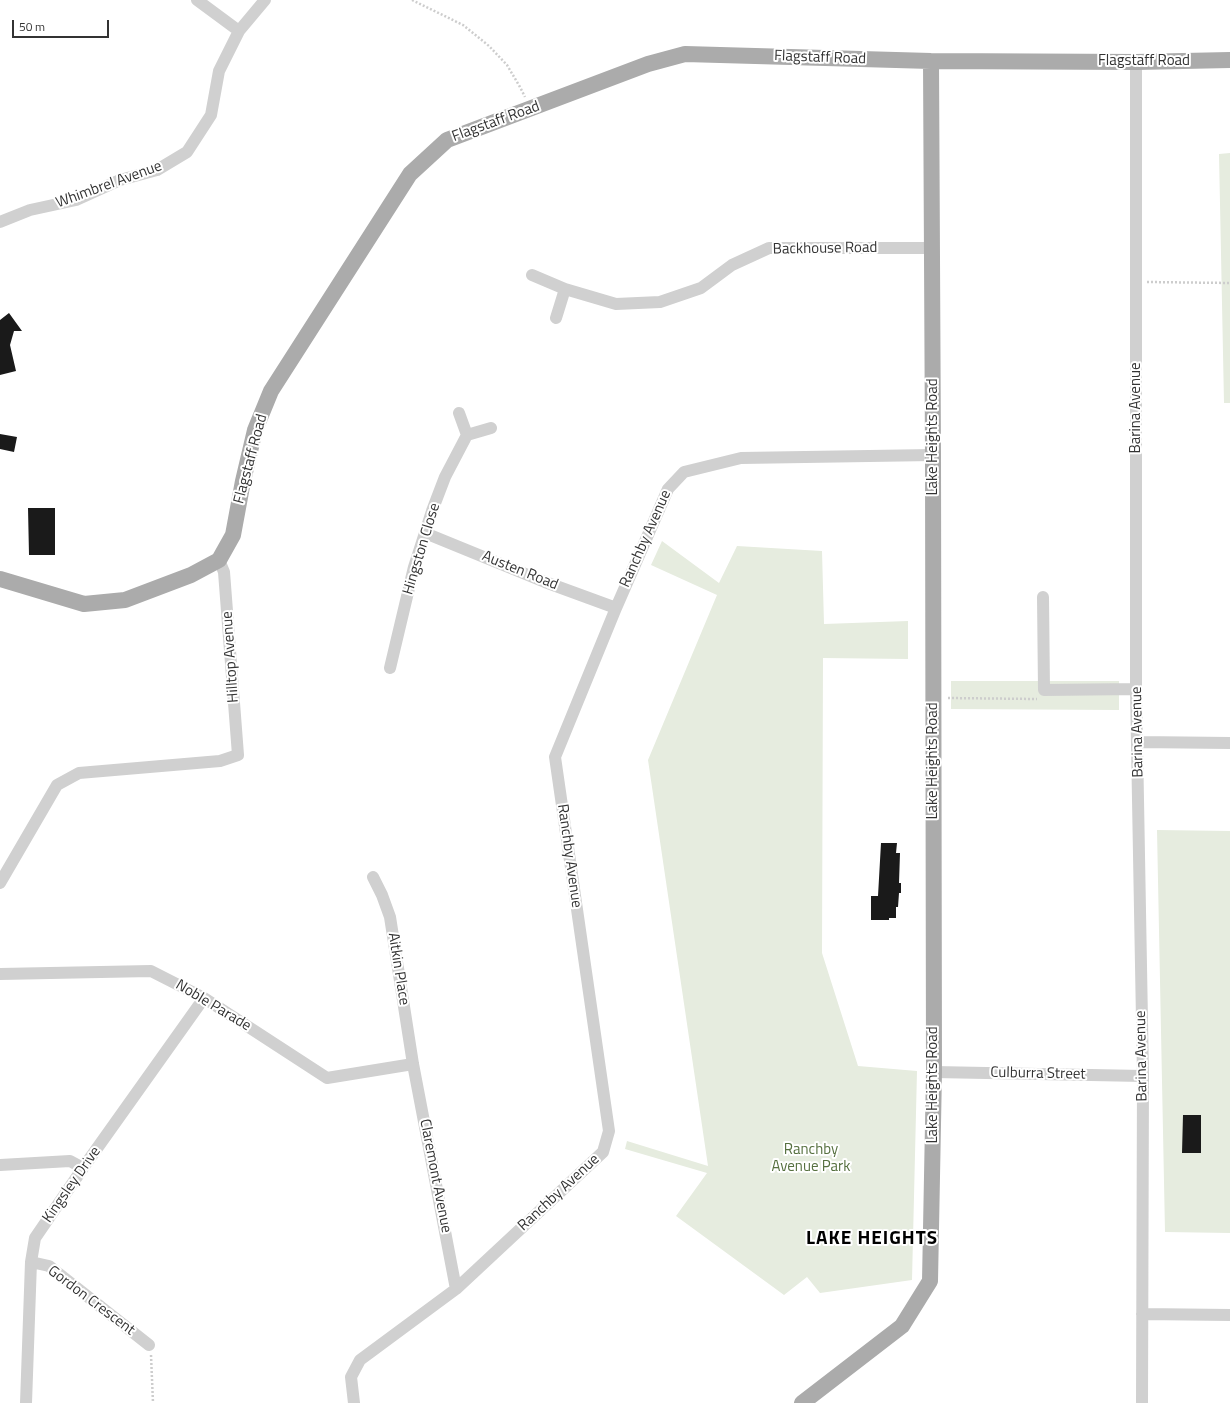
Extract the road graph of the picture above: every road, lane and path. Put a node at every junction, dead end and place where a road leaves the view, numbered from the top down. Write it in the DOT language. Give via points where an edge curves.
graph roads {
  1 [pos="198,0"];
  2 [pos="265,0"];
  3 [pos="412,0"];
  4 [pos="239,32"];
  5 [pos="1230,60"];
  6 [pos="931,61"];
  7 [pos="1136,62"];
  8 [pos="530,110"];
  9 [pos="0,222"];
  10 [pos="932,248"];
  11 [pos="532,275"];
  12 [pos="1136,282"];
  13 [pos="1230,283"];
  14 [pos="565,289"];
  15 [pos="556,318"];
  16 [pos="459,413"];
  17 [pos="491,428"];
  18 [pos="467,435"];
  19 [pos="934,455"];
  20 [pos="425,533"];
  21 [pos="219,560"];
  22 [pos="0,579"];
  23 [pos="1043,597"];
  24 [pos="616,608"];
  25 [pos="390,668"];
  26 [pos="1136,689"];
  27 [pos="1138,742"];
  28 [pos="1230,743"];
  29 [pos="373,877"];
  30 [pos="0,883"];
  31 [pos="0,974"];
  32 [pos="204,998"];
  33 [pos="413,1064"];
  34 [pos="934,1072"];
  35 [pos="1143,1076"];
  36 [pos="0,1165"];
  37 [pos="83,1168"];
  38 [pos="31,1262"];
  39 [pos="456,1289"];
  40 [pos="1142,1314"];
  41 [pos="1230,1315"];
  42 [pos="150,1345"];
  43 [pos="26,1403"];
  44 [pos="153,1403"];
  45 [pos="354,1403"];
  46 [pos="802,1403"];
  47 [pos="1142,1403"];
  1 -- 4 [label="street"];
  2 -- 4 [label="street, Whimbrel Avenue"];
  3 -- 8 [label="path" via="463,25 489,46 507,65"];
  4 -- 9 [label="street, Whimbrel Avenue" via="219,72 211,115 187,152 157,170 120,180 76,200 30,210"];
  5 -- 7 [label="main road, Flagstaff Road"];
  6 -- 7 [label="main road, Flagstaff Road"];
  6 -- 8 [label="main road, Flagstaff Road" via="685,54 648,64"];
  6 -- 10 [label="main road, Lake Heights Road"];
  7 -- 12 [label="street, Barina Avenue"];
  8 -- 21 [label="main road, Flagstaff Road" via="447,140 410,174 271,391 255,430 242,481 233,535"];
  10 -- 14 [label="street, Backhouse Road" via="769,248 732,266 701,288 660,302 616,304"];
  10 -- 19 [label="main road, Lake Heights Road"];
  11 -- 14 [label="street, Backhouse Road"];
  12 -- 13 [label="path"];
  12 -- 26 [label="street, Barina Avenue"];
  14 -- 15 [label="street"];
  16 -- 18 [label="street"];
  17 -- 18 [label="street"];
  18 -- 20 [label="street, Hingston Close" via="446,477"];
  19 -- 24 [label="street, Ranchby Avenue" via="741,458 684,472 668,489"];
  19 -- 34 [label="main road, Lake Heights Road"];
  20 -- 24 [label="street, Austen Road"];
  20 -- 25 [label="street, Hingston Close" via="414,567"];
  21 -- 22 [label="main road" via="191,575 125,600 84,604"];
  21 -- 30 [label="street, Hilltop Avenue" via="224,572 238,755 220,761 79,773 57,785"];
  23 -- 26 [label="street" via="1044,690"];
  24 -- 39 [label="street, Ranchby Avenue" via="555,757 609,1131 603,1152"];
  26 -- 27 [label="street, Barina Avenue"];
  27 -- 28 [label="street"];
  27 -- 35 [label="street, Barina Avenue"];
  29 -- 33 [label="street, Aitkin Place" via="390,917"];
  31 -- 32 [label="street, Noble Parade" via="151,971"];
  32 -- 33 [label="street, Noble Parade" via="327,1078"];
  32 -- 37 [label="street, Kingsley Drive"];
  33 -- 39 [label="street, Claremont Avenue"];
  34 -- 35 [label="street, Culburra Street"];
  34 -- 46 [label="main road, Lake Heights Road" via="930,1281 902,1326"];
  35 -- 40 [label="street, Barina Avenue"];
  36 -- 37 [label="street" via="70,1161"];
  37 -- 38 [label="street, Kingsley Drive" via="35,1238"];
  38 -- 42 [label="street, Gordon Crescent" via="50,1266"];
  38 -- 43 [label="street, Kingsley Drive"];
  39 -- 45 [label="street, Ranchby Avenue" via="360,1360 351,1378"];
  40 -- 41 [label="street"];
  40 -- 47 [label="street, Barina Avenue"];
  42 -- 44 [label="path"];
}
